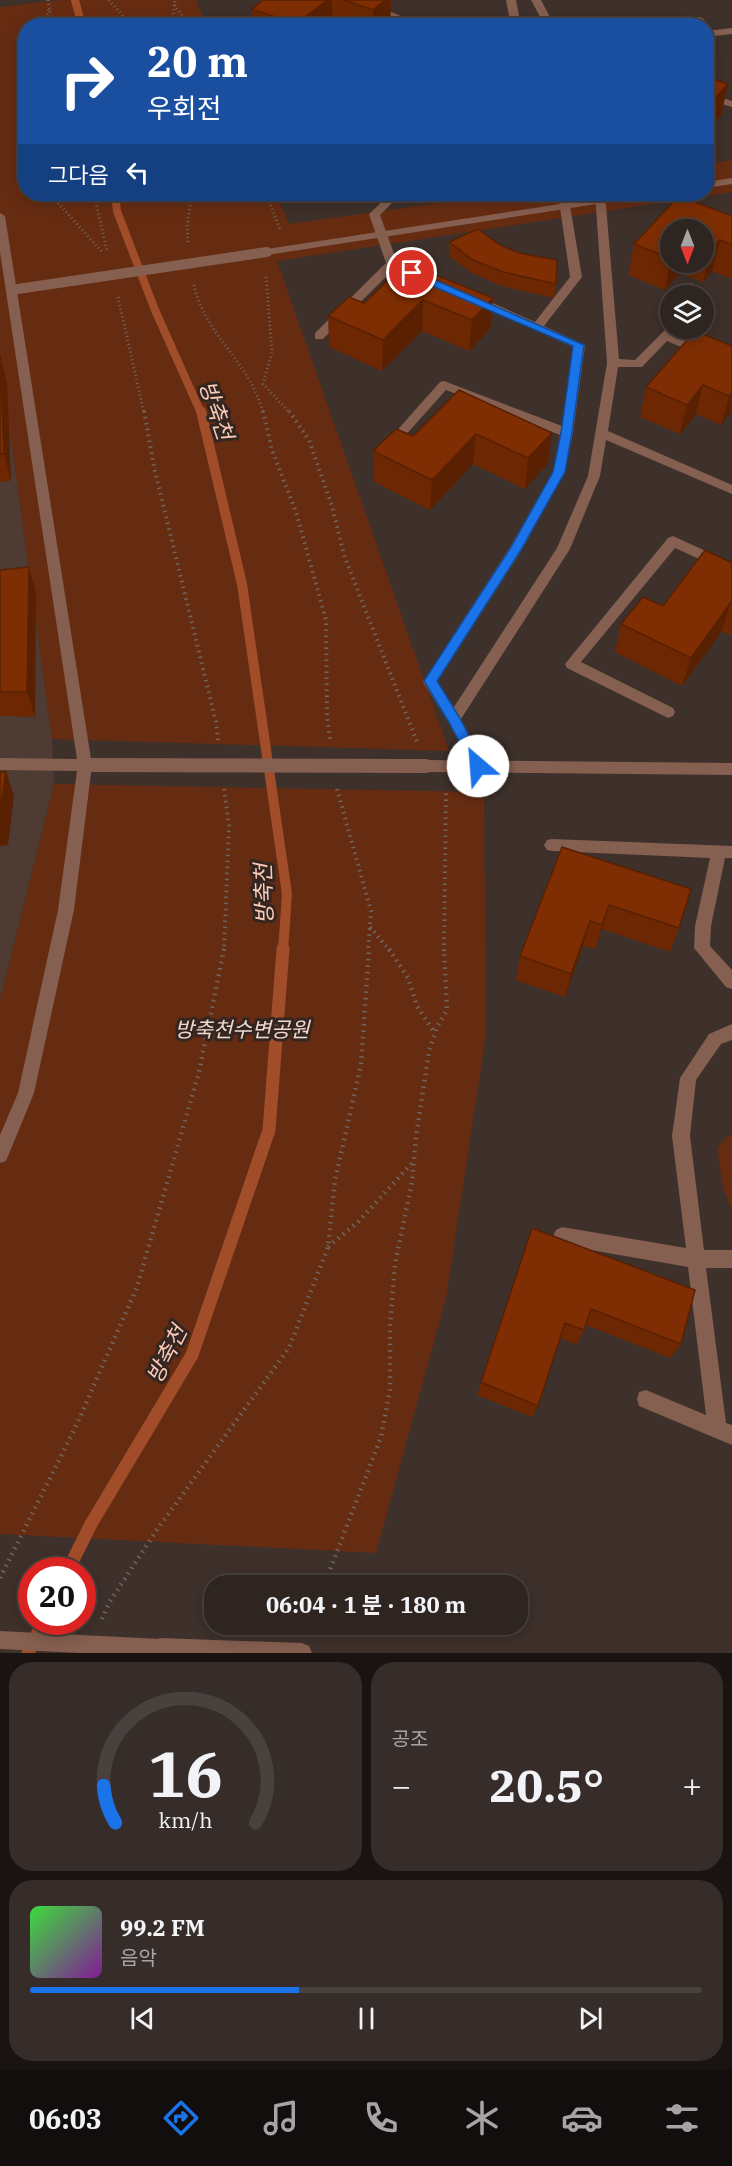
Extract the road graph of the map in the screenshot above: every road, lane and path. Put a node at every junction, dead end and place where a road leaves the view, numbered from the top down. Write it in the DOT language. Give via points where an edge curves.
graph roads {
  1 [pos="48,0"];
  2 [pos="110,0"];
  3 [pos="175,0"];
  4 [pos="355,0"];
  5 [pos="511,0"];
  6 [pos="536,0"];
  7 [pos="174,5"];
  8 [pos="49,9"];
  9 [pos="46,18"];
  10 [pos="51,18"];
  11 [pos="125,18"];
  12 [pos="173,18"];
  13 [pos="185,18"];
  14 [pos="400,18"];
  15 [pos="514,18"];
  16 [pos="546,18"];
  17 [pos="732,30"];
  18 [pos="714,33"];
  19 [pos="714,98"];
  20 [pos="732,104"];
  21 [pos="732,181"];
  22 [pos="714,183"];
  23 [pos="56,201"];
  24 [pos="96,201"];
  25 [pos="191,201"];
  26 [pos="269,201"];
  27 [pos="388,201"];
  28 [pos="555,201"];
  29 [pos="565,201"];
  30 [pos="601,201"];
  31 [pos="0,216"];
  32 [pos="383,234"];
  33 [pos="189,247"];
  34 [pos="288,249"];
  35 [pos="267,252"];
  36 [pos="392,264"];
  37 [pos="192,277"];
  38 [pos="433,282"];
  39 [pos="6,291"];
  40 [pos="117,291"];
  41 [pos="464,296"];
  42 [pos="537,327"];
  43 [pos="319,336"];
  44 [pos="663,339"];
  45 [pos="683,339"];
  46 [pos="613,363"];
  47 [pos="732,365"];
  48 [pos="263,384"];
  49 [pos="253,387"];
  50 [pos="567,433"];
  51 [pos="603,434"];
  52 [pos="381,454"];
  53 [pos="732,490"];
  54 [pos="732,569"];
  55 [pos="668,712"];
  56 [pos="454,718"];
  57 [pos="219,745"];
  58 [pos="332,752"];
  59 [pos="0,764"];
  60 [pos="86,765"];
  61 [pos="436,766"];
  62 [pos="478,766"];
  63 [pos="732,769"];
  64 [pos="223,779"];
  65 [pos="336,787"];
  66 [pos="552,845"];
  67 [pos="725,852"];
  68 [pos="370,926"];
  69 [pos="732,982"];
  70 [pos="732,1032"];
  71 [pos="435,1033"];
  72 [pos="0,1155"];
  73 [pos="414,1161"];
  74 [pos="562,1236"];
  75 [pos="328,1247"];
  76 [pos="696,1259"];
  77 [pos="732,1259"];
  78 [pos="646,1399"];
  79 [pos="724,1432"];
  80 [pos="328,1575"];
  81 [pos="0,1578"];
  82 [pos="100,1623"];
  83 [pos="0,1640"];
  84 [pos="302,1653"];
  1 -- 8 [label="path"];
  2 -- 11 [label="path"];
  3 -- 7 [label="path"];
  4 -- 14 [label="street"];
  5 -- 15 [label="street"];
  6 -- 16 [label="street"];
  7 -- 12 [label="path"];
  7 -- 13 [label="path"];
  8 -- 9 [label="path"];
  8 -- 10 [label="path"];
  17 -- 18 [label="street"];
  19 -- 20 [label="street"];
  21 -- 22 [label="street"];
  23 -- 24 [label="path" via="109,259"];
  25 -- 33 [label="path"];
  26 -- 34 [label="path"];
  27 -- 32 [label="street" via="374,214"];
  28 -- 32 [label="street"];
  29 -- 42 [label="street" via="576,277"];
  30 -- 46 [label="street"];
  31 -- 39 [label="street"];
  32 -- 34 [label="street"];
  32 -- 36 [label="street"];
  34 -- 35 [label="street"];
  35 -- 39 [label="street, bridge"];
  35 -- 48 [label="path" via="266,292 273,349"];
  36 -- 38 [label="street"];
  36 -- 43 [label="street"];
  37 -- 49 [label="path" via="198,304"];
  39 -- 60 [label="street"];
  40 -- 57 [label="path"];
  41 -- 42 [label="street"];
  42 -- 50 [label="street" via="579,345"];
  44 -- 46 [label="street" via="638,364"];
  45 -- 47 [label="street"];
  46 -- 51 [label="street"];
  48 -- 49 [label="path"];
  48 -- 61 [label="path" via="309,440 344,555 422,755"];
  49 -- 58 [label="path" via="296,512 326,620 327,716"];
  50 -- 52 [label="street" via="444,385"];
  50 -- 56 [label="street" via="559,472 515,550 430,681"];
  51 -- 53 [label="street"];
  51 -- 56 [label="street" via="594,476 563,549"];
  54 -- 55 [label="street" via="673,541 572,664"];
  56 -- 62 [label="street"];
  59 -- 60 [label="street"];
  60 -- 61 [label="street, bridge"];
  60 -- 72 [label="street" via="66,910 31,1071"];
  61 -- 62 [label="street"];
  61 -- 71 [label="path" via="447,1010"];
  62 -- 63 [label="street"];
  64 -- 81 [label="path" via="229,825 224,954 196,1083 137,1287 77,1424"];
  65 -- 68 [label="path" via="370,911"];
  66 -- 67 [label="street"];
  67 -- 69 [label="street" via="703,926 702,948"];
  68 -- 71 [label="path" via="408,978 417,1006"];
  68 -- 75 [label="path" via="361,1065 335,1180"];
  70 -- 76 [label="street" via="715,1039 688,1078 681,1136"];
  71 -- 73 [label="path"];
  73 -- 75 [label="path" via="359,1221"];
  73 -- 80 [label="path" via="395,1264 390,1390 381,1437"];
  74 -- 76 [label="street"];
  75 -- 82 [label="path" via="289,1348 156,1531"];
  76 -- 77 [label="street"];
  76 -- 79 [label="street"];
  78 -- 79 [label="street"];
  83 -- 84 [label="street, bridge"];
}
